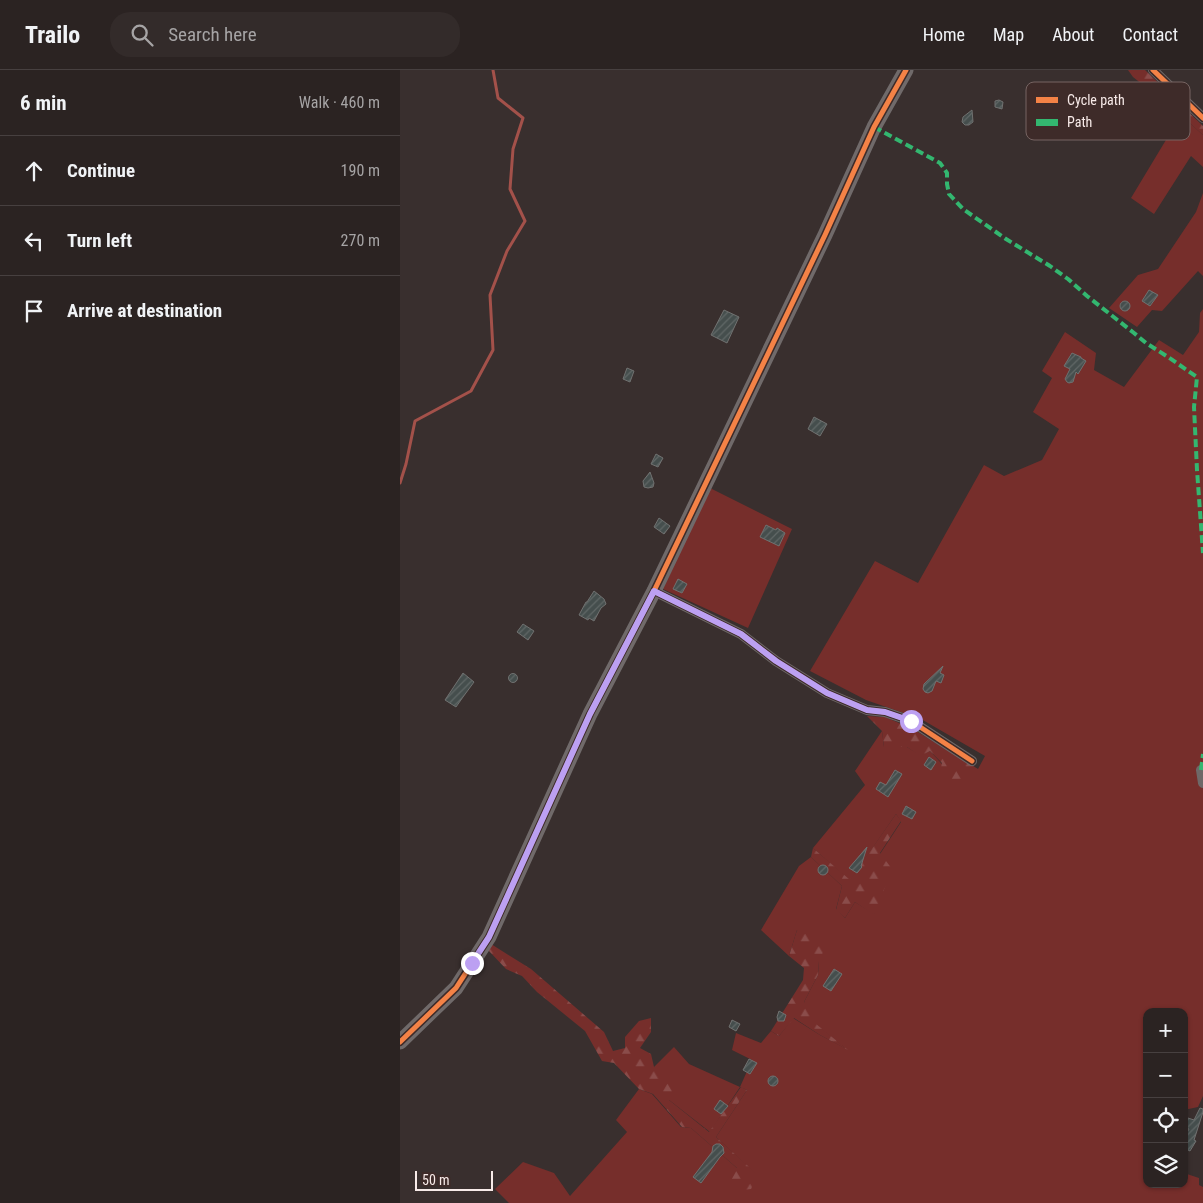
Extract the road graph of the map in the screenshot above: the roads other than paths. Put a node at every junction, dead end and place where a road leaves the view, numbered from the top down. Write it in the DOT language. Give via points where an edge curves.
graph roads {
  1 [pos="906,70"];
  2 [pos="1153,70"];
  3 [pos="1166,82"];
  4 [pos="1190,106"];
  5 [pos="1203,118"];
  6 [pos="654,591"];
  7 [pos="972,761"];
  8 [pos="1201,770"];
  9 [pos="1203,783"];
  10 [pos="400,1042"];
  1 -- 6 [label="street" via="874,127"];
  2 -- 3 [label="street"];
  4 -- 5 [label="street"];
  6 -- 7 [label="street" via="741,634 827,693 867,710 911,721"];
  6 -- 10 [label="street" via="590,714 489,937 456,988"];
  8 -- 9 [label="street"];
}
